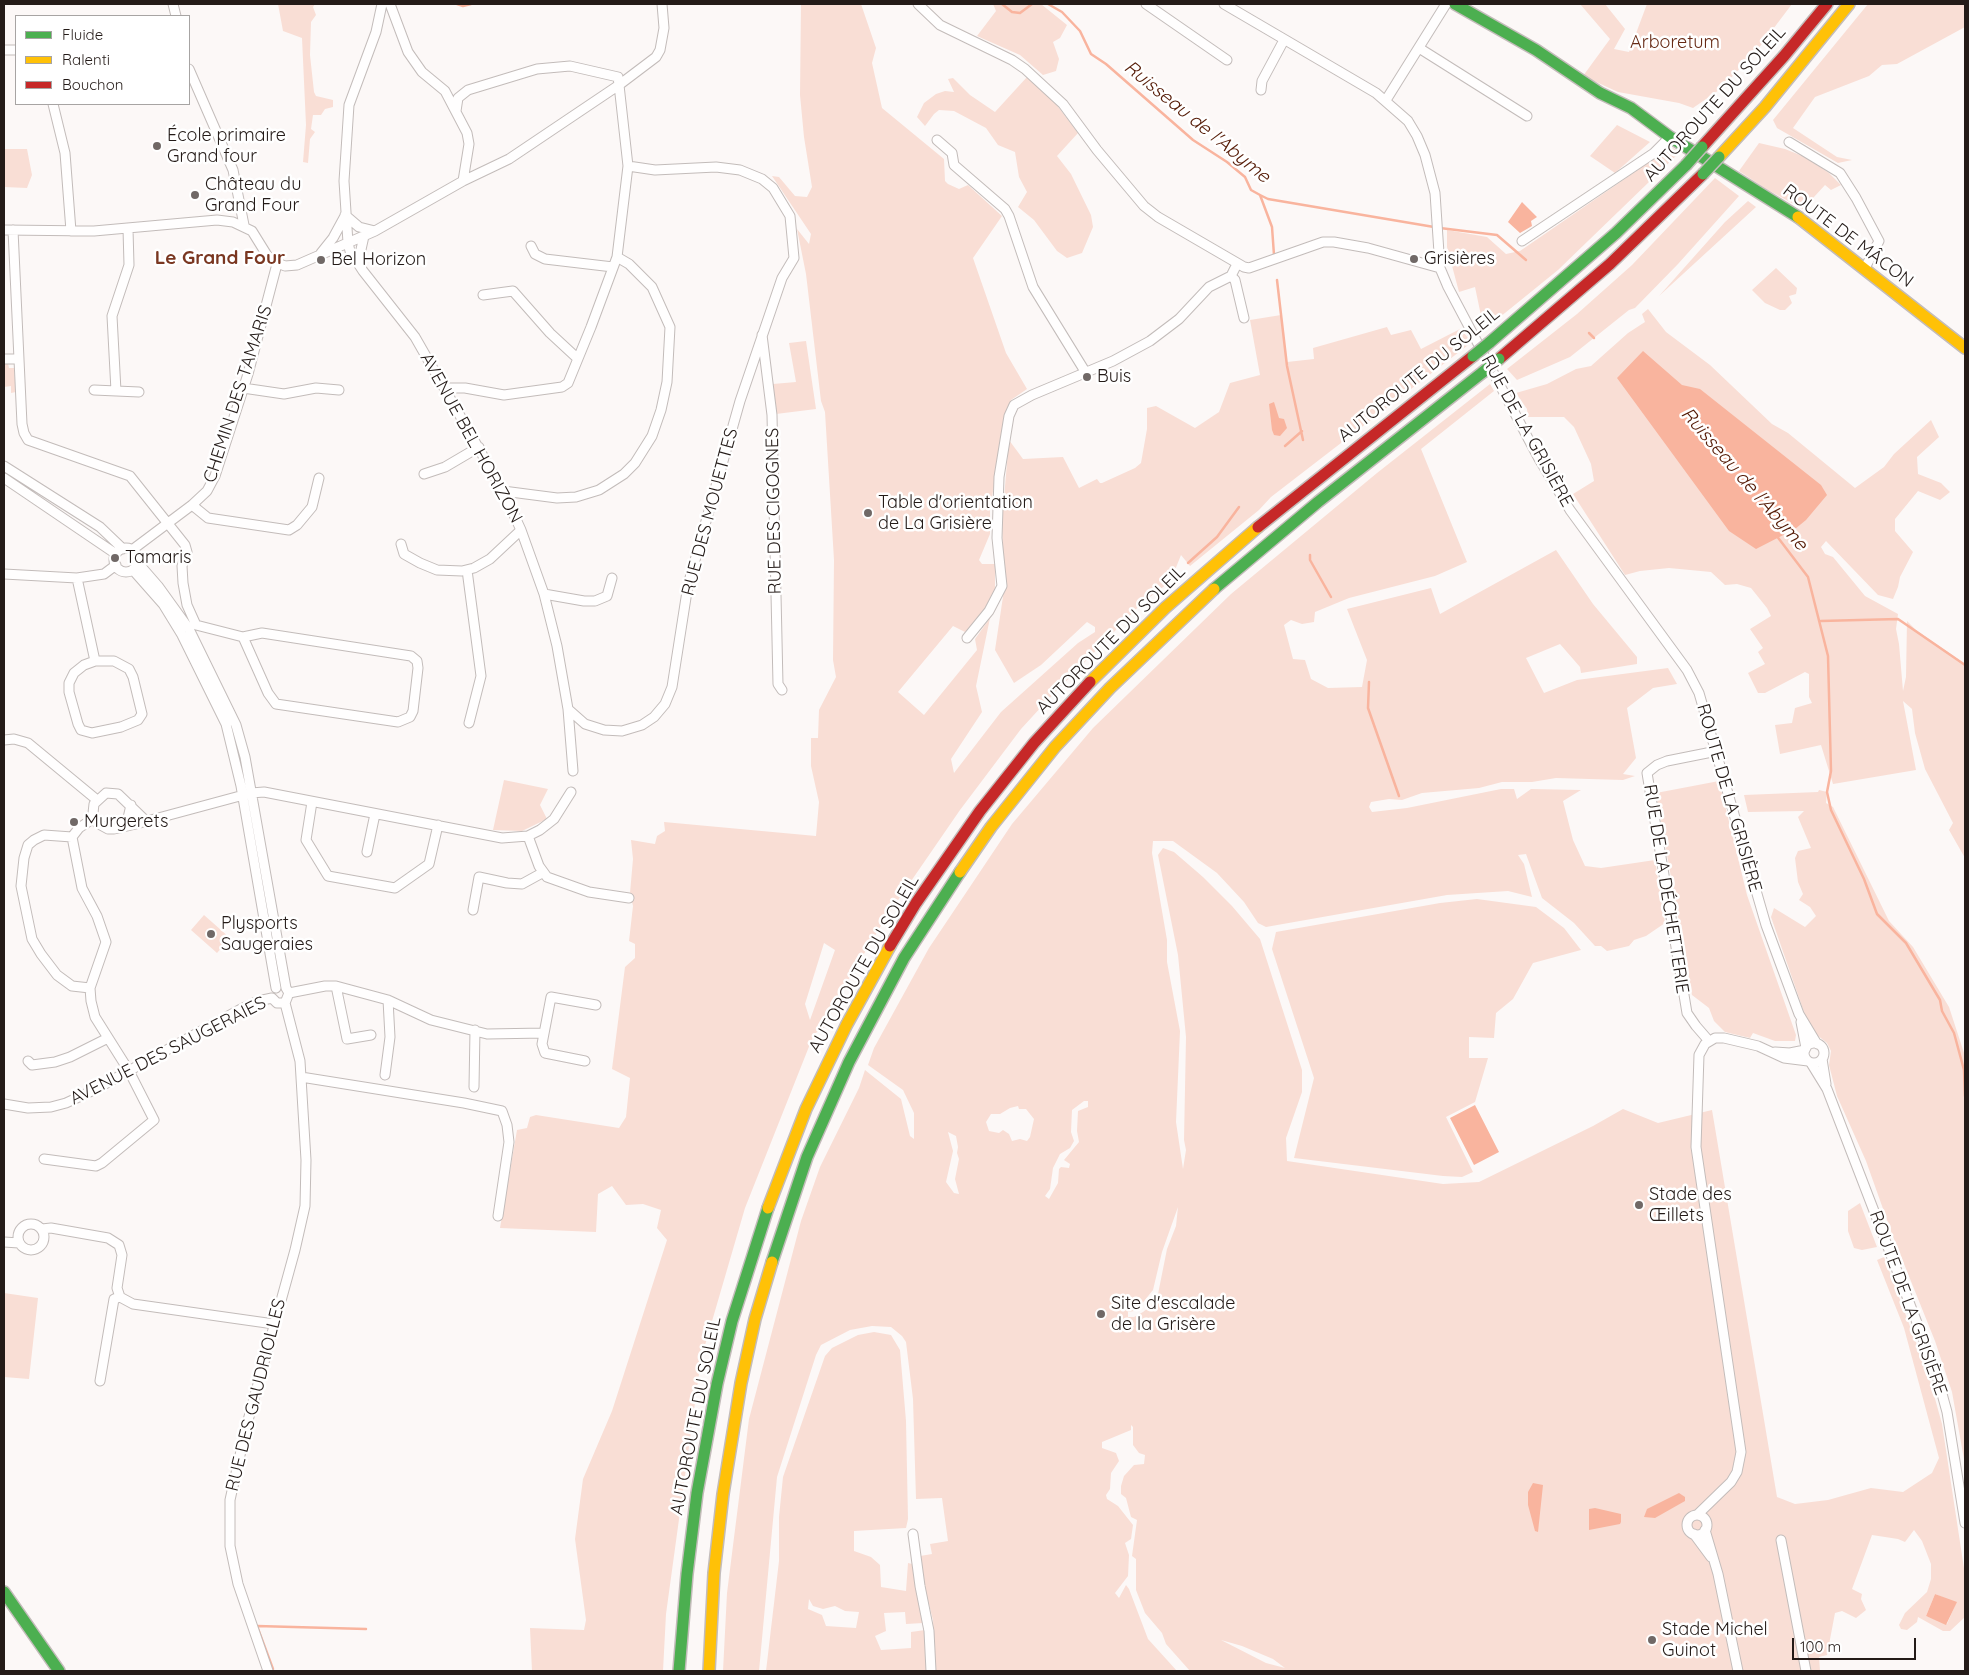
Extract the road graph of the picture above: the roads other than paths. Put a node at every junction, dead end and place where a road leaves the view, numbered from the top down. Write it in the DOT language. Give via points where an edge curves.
graph roads {
  1 [pos="382,4"];
  2 [pos="390,4"];
  3 [pos="662,4"];
  4 [pos="918,4"];
  5 [pos="1146,4"];
  6 [pos="1224,4"];
  7 [pos="1446,4"];
  8 [pos="1455,4"];
  9 [pos="1827,4"];
  10 [pos="1849,4"];
  11 [pos="1284,40"];
  12 [pos="1419,48"];
  13 [pos="1227,60"];
  14 [pos="190,71"];
  15 [pos="619,85"];
  16 [pos="1261,90"];
  17 [pos="1386,100"];
  18 [pos="53,105"];
  19 [pos="456,111"];
  20 [pos="1527,116"];
  21 [pos="1670,137"];
  22 [pos="937,140"];
  23 [pos="1789,142"];
  24 [pos="1704,153"];
  25 [pos="466,163"];
  26 [pos="628,166"];
  27 [pos="489,170"];
  28 [pos="463,181"];
  29 [pos="345,216"];
  30 [pos="244,226"];
  31 [pos="128,229"];
  32 [pos="8,230"];
  33 [pos="72,231"];
  34 [pos="375,231"];
  35 [pos="364,236"];
  36 [pos="1522,241"];
  37 [pos="348,243"];
  38 [pos="531,246"];
  39 [pos="319,255"];
  40 [pos="617,257"];
  41 [pos="358,263"];
  42 [pos="277,264"];
  43 [pos="1237,264"];
  44 [pos="613,267"];
  45 [pos="1440,268"];
  46 [pos="1865,268"];
  47 [pos="1231,276"];
  48 [pos="483,295"];
  49 [pos="1244,318"];
  50 [pos="761,332"];
  51 [pos="1965,348"];
  52 [pos="19,358"];
  53 [pos="577,358"];
  54 [pos="4,360"];
  55 [pos="1086,372"];
  56 [pos="243,388"];
  57 [pos="445,388"];
  58 [pos="94,390"];
  59 [pos="339,390"];
  60 [pos="116,391"];
  61 [pos="139,392"];
  62 [pos="479,447"];
  63 [pos="4,466"];
  64 [pos="424,474"];
  65 [pos="4,478"];
  66 [pos="319,478"];
  67 [pos="503,491"];
  68 [pos="192,505"];
  69 [pos="169,524"];
  70 [pos="521,530"];
  71 [pos="401,544"];
  72 [pos="124,551"];
  73 [pos="116,565"];
  74 [pos="135,566"];
  75 [pos="467,570"];
  76 [pos="4,574"];
  77 [pos="77,578"];
  78 [pos="612,578"];
  79 [pos="544,594"];
  80 [pos="1631,597"];
  81 [pos="243,637"];
  82 [pos="967,638"];
  83 [pos="95,661"];
  84 [pos="782,690"];
  85 [pos="568,709"];
  86 [pos="469,723"];
  87 [pos="4,740"];
  88 [pos="1717,751"];
  89 [pos="573,771"];
  90 [pos="571,792"];
  91 [pos="247,795"];
  92 [pos="97,800"];
  93 [pos="312,802"];
  94 [pos="131,806"];
  95 [pos="375,814"];
  96 [pos="94,818"];
  97 [pos="146,821"];
  98 [pos="438,826"];
  99 [pos="120,828"];
  100 [pos="528,836"];
  101 [pos="72,837"];
  102 [pos="367,852"];
  103 [pos="542,873"];
  104 [pos="628,898"];
  105 [pos="473,910"];
  106 [pos="336,986"];
  107 [pos="90,988"];
  108 [pos="276,988"];
  109 [pos="288,991"];
  110 [pos="272,998"];
  111 [pos="388,1000"];
  112 [pos="284,1003"];
  113 [pos="596,1005"];
  114 [pos="1799,1014"];
  115 [pos="475,1030"];
  116 [pos="544,1033"];
  117 [pos="370,1035"];
  118 [pos="108,1038"];
  119 [pos="1709,1040"];
  120 [pos="1817,1044"];
  121 [pos="1805,1049"];
  122 [pos="1770,1051"];
  123 [pos="1822,1059"];
  124 [pos="585,1060"];
  125 [pos="28,1061"];
  126 [pos="1810,1062"];
  127 [pos="129,1071"];
  128 [pos="385,1075"];
  129 [pos="302,1077"];
  130 [pos="474,1087"];
  131 [pos="1827,1089"];
  132 [pos="4,1104"];
  133 [pos="44,1159"];
  134 [pos="498,1216"];
  135 [pos="42,1229"];
  136 [pos="4,1242"];
  137 [pos="19,1243"];
  138 [pos="120,1297"];
  139 [pos="274,1324"];
  140 [pos="100,1381"];
  141 [pos="1721,1494"];
  142 [pos="1697,1515"];
  143 [pos="1965,1523"];
  144 [pos="1706,1526"];
  145 [pos="913,1534"];
  146 [pos="1694,1534"];
  147 [pos="1781,1540"];
  148 [pos="1714,1561"];
  149 [pos="4,1592"];
  150 [pos="59,1671"];
  151 [pos="268,1671"];
  152 [pos="679,1671"];
  153 [pos="709,1671"];
  154 [pos="931,1671"];
  155 [pos="1738,1671"];
  156 [pos="1806,1671"];
  1 -- 29 [label="street" via="376,32 348,106"];
  2 -- 19 [label="street" via="408,52 422,72 445,91"];
  3 -- 15 [label="street" via="664,28 660,50 656,57"];
  4 -- 43 [label="street" via="940,25 1025,69 1063,104 1144,206"];
  5 -- 13 [label="street"];
  6 -- 11 [label="street, RUE DE LA GRISIÈRE"];
  7 -- 12 [label="street"];
  8 -- 21 [label="main road, ROUTE DE MÂCON" via="1536,50 1600,93 1631,108"];
  9 -- 24 [label="main road, AUTOROUTE DU SOLEIL"];
  10 -- 153 [label="main road, AUTOROUTE DU SOLEIL, bridge" via="1765,107 1703,174 1610,264 1499,359 1235,570 1110,688 1055,748 991,827 930,916 849,1062 807,1157 755,1319 723,1494"];
  11 -- 16 [label="street" via="1262,81"];
  11 -- 17 [label="street, RUE DE LA GRISIÈRE"];
  12 -- 17 [label="street"];
  12 -- 20 [label="street"];
  14 -- 30 [label="street" via="233,170"];
  15 -- 19 [label="street" via="618,77 570,66 537,69 462,93"];
  15 -- 26 [label="street"];
  15 -- 27 [label="street"];
  17 -- 45 [label="street, RUE DE LA GRISIÈRE" via="1408,122 1422,148 1435,193"];
  18 -- 33 [label="street" via="64,153"];
  19 -- 25 [label="street" via="467,133"];
  21 -- 24 [label="main road, ROUTE DE MÂCON"];
  21 -- 36 [label="street" via="1654,153"];
  22 -- 55 [label="street" via="952,153 954,165 1005,209 1033,287"];
  23 -- 46 [label="street" via="1840,173 1856,198 1879,241"];
  24 -- 46 [label="main road, ROUTE DE MÂCON"];
  24 -- 152 [label="main road, AUTOROUTE DU SOLEIL, bridge" via="1686,165 1616,233 1489,343 1243,539 1165,608 1099,672 1034,743 946,858 901,927 846,1024 806,1109 770,1199 735,1312 715,1392 697,1493"];
  25 -- 27 [label="street"];
  25 -- 28 [label="street"];
  26 -- 40 [label="street"];
  26 -- 50 [label="street, RUE DES MOUETTES" via="655,170 740,170 762,179 773,188 790,216 794,258 782,278"];
  27 -- 28 [label="street"];
  28 -- 34 [label="street"];
  29 -- 34 [label="street" via="359,227"];
  29 -- 37 [label="street"];
  29 -- 39 [label="street"];
  30 -- 31 [label="street" via="216,220"];
  30 -- 42 [label="street" via="252,231 270,260"];
  31 -- 33 [label="street"];
  31 -- 60 [label="street" via="129,265 112,316"];
  32 -- 33 [label="street"];
  32 -- 52 [label="street"];
  34 -- 35 [label="street"];
  35 -- 37 [label="street"];
  35 -- 41 [label="street"];
  37 -- 39 [label="street"];
  37 -- 41 [label="street, AVENUE BEL HORIZON"];
  38 -- 44 [label="street" via="535,254 545,259"];
  39 -- 42 [label="street" via="297,265"];
  40 -- 44 [label="street"];
  40 -- 67 [label="street" via="652,287 670,327 667,382 652,436 624,474 599,490 576,497 557,498"];
  41 -- 57 [label="street, AVENUE BEL HORIZON" via="415,337"];
  42 -- 56 [label="street, CHEMIN DES TAMARIS"];
  43 -- 45 [label="street" via="1249,268 1323,242 1334,242"];
  43 -- 47 [label="street"];
  44 -- 53 [label="street" via="592,327"];
  45 -- 80 [label="street, RUE DE LA GRISIÈRE" via="1544,467"];
  46 -- 51 [label="main road, ROUTE DE MÂCON"];
  47 -- 49 [label="street" via="1235,280"];
  47 -- 55 [label="street" via="1209,287 1179,319 1150,341"];
  48 -- 53 [label="street" via="513,291"];
  50 -- 84 [label="street, RUE DES CIGOGNES" via="772,415 778,684"];
  50 -- 85 [label="street, RUE DES MOUETTES" via="688,585 672,687 665,704 642,725 622,731 585,724"];
  52 -- 54 [label="street"];
  52 -- 69 [label="street" via="22,424 28,440 130,476"];
  53 -- 57 [label="street" via="568,383 562,387 504,395"];
  55 -- 82 [label="street" via="1017,401 1009,416 996,538 1002,586 989,611"];
  56 -- 59 [label="street" via="284,394 316,388"];
  56 -- 68 [label="street, CHEMIN DES TAMARIS" via="215,476 207,491"];
  57 -- 62 [label="street, AVENUE BEL HORIZON"];
  58 -- 60 [label="street"];
  60 -- 61 [label="street"];
  62 -- 64 [label="street" via="445,467"];
  62 -- 67 [label="street, AVENUE BEL HORIZON"];
  63 -- 72 [label="street" via="100,527"];
  65 -- 72 [label="street"];
  66 -- 68 [label="street" via="312,507 289,530 208,518"];
  67 -- 70 [label="street, AVENUE BEL HORIZON"];
  68 -- 69 [label="street, CHEMIN DES TAMARIS"];
  69 -- 72 [label="street, CHEMIN DES TAMARIS"];
  69 -- 81 [label="street" via="180,536 187,552 182,566 183,584 187,605 196,625"];
  70 -- 75 [label="street" via="490,559"];
  70 -- 79 [label="street, AVENUE BEL HORIZON"];
  71 -- 75 [label="street" via="404,554 420,563 443,571"];
  72 -- 73 [label="street"];
  72 -- 74 [label="street" via="137,556"];
  73 -- 74 [label="street" via="125,572"];
  73 -- 77 [label="street" via="104,574"];
  74 -- 91 [label="street" via="158,586 189,628 226,700 240,739"];
  75 -- 86 [label="street" via="481,676"];
  76 -- 77 [label="street"];
  77 -- 83 [label="street"];
  78 -- 79 [label="street" via="607,596 595,601"];
  79 -- 85 [label="street, AVENUE BEL HORIZON"];
  80 -- 88 [label="street, ROUTE DE LA GRISIÈRE" via="1687,670"];
  81 -- 81 [label="street" via="268,694 276,704 398,722 410,717 414,711 418,668 417,661 411,656 262,633"];
  83 -- 83 [label="street" via="74,673 69,683 81,730 92,733 138,720 142,714 128,669 114,661"];
  85 -- 89 [label="street, AVENUE BEL HORIZON"];
  87 -- 92 [label="street" via="28,742"];
  88 -- 114 [label="street, ROUTE DE LA GRISIÈRE" via="1766,925"];
  88 -- 119 [label="street, RUE DE LA DÉCHETTERIE" via="1667,761 1647,774 1687,1013"];
  90 -- 100 [label="street" via="554,819"];
  91 -- 93 [label="street" via="264,792"];
  91 -- 97 [label="street"];
  91 -- 108 [label="street"];
  91 -- 109 [label="street"];
  92 -- 94 [label="street" via="112,793 123,797"];
  92 -- 96 [label="street" via="93,808"];
  93 -- 95 [label="street"];
  93 -- 98 [label="street" via="306,840 328,876 395,888 429,864"];
  94 -- 97 [label="street"];
  94 -- 99 [label="street" via="128,818"];
  95 -- 98 [label="street"];
  95 -- 102 [label="street"];
  96 -- 99 [label="street" via="102,827"];
  96 -- 101 [label="street"];
  97 -- 99 [label="street"];
  98 -- 100 [label="street" via="502,838"];
  100 -- 103 [label="street"];
  101 -- 107 [label="street" via="82,888 106,942"];
  101 -- 107 [label="street" via="44,835 28,845 21,886 32,939 40,954 57,975 72,986"];
  103 -- 104 [label="street" via="589,892"];
  103 -- 105 [label="street" via="522,884 479,878"];
  106 -- 109 [label="street"];
  106 -- 111 [label="street"];
  106 -- 117 [label="street" via="347,1039"];
  107 -- 118 [label="street" via="95,1017"];
  108 -- 109 [label="street"];
  108 -- 110 [label="street"];
  109 -- 112 [label="street"];
  110 -- 112 [label="street" via="277,1003"];
  110 -- 127 [label="street, AVENUE DES SAUGERAIES" via="239,1010"];
  111 -- 115 [label="street" via="431,1020"];
  111 -- 128 [label="street" via="390,1036"];
  112 -- 129 [label="street, RUE DES GAUDRIOLLES" via="297,1044"];
  113 -- 116 [label="street" via="551,997"];
  114 -- 120 [label="street, ROUTE DE LA GRISIÈRE"];
  114 -- 121 [label="street, ROUTE DE LA GRISIÈRE"];
  115 -- 116 [label="street" via="487,1034"];
  115 -- 130 [label="street"];
  116 -- 124 [label="street" via="542,1044 545,1053"];
  118 -- 125 [label="street" via="55,1062 32,1065"];
  118 -- 127 [label="street"];
  119 -- 122 [label="street" via="1735,1039"];
  119 -- 141 [label="street" via="1699,1055 1696,1147 1741,1452 1737,1472"];
  120 -- 121 [label="street"];
  120 -- 123 [label="street, ROUTE DE LA GRISIÈRE" via="1823,1048"];
  121 -- 122 [label="street" via="1790,1053"];
  121 -- 126 [label="street, ROUTE DE LA GRISIÈRE" via="1804,1056"];
  122 -- 126 [label="street" via="1784,1058"];
  123 -- 126 [label="street" via="1818,1063"];
  123 -- 131 [label="street, ROUTE DE LA GRISIÈRE"];
  126 -- 131 [label="street, ROUTE DE LA GRISIÈRE"];
  127 -- 132 [label="street, AVENUE DES SAUGERAIES" via="66,1103 51,1107"];
  127 -- 133 [label="street" via="154,1120 102,1164 96,1166"];
  129 -- 134 [label="street" via="502,1111 509,1142"];
  129 -- 139 [label="street, RUE DES GAUDRIOLLES" via="306,1160 304,1206 296,1250"];
  131 -- 143 [label="street, ROUTE DE LA GRISIÈRE" via="1936,1372 1947,1412"];
  135 -- 137 [label="street" via="35,1224 26,1224 18,1234"];
  135 -- 137 [label="street" via="44,1242 38,1249 29,1250"];
  135 -- 138 [label="street" via="115,1240 122,1254 117,1288"];
  136 -- 137 [label="street"];
  138 -- 139 [label="street" via="133,1304"];
  138 -- 140 [label="street" via="114,1299"];
  139 -- 151 [label="street, RUE DES GAUDRIOLLES" via="230,1500 230,1546 238,1584"];
  141 -- 142 [label="street"];
  141 -- 144 [label="street"];
  142 -- 144 [label="street" via="1703,1518"];
  142 -- 146 [label="street" via="1690,1517 1687,1523 1688,1530"];
  144 -- 146 [label="street" via="1701,1534"];
  144 -- 148 [label="street"];
  145 -- 154 [label="street" via="929,1631"];
  146 -- 148 [label="street"];
  147 -- 156 [label="street"];
  148 -- 155 [label="street"];
  149 -- 150 [label="main road"];
}
